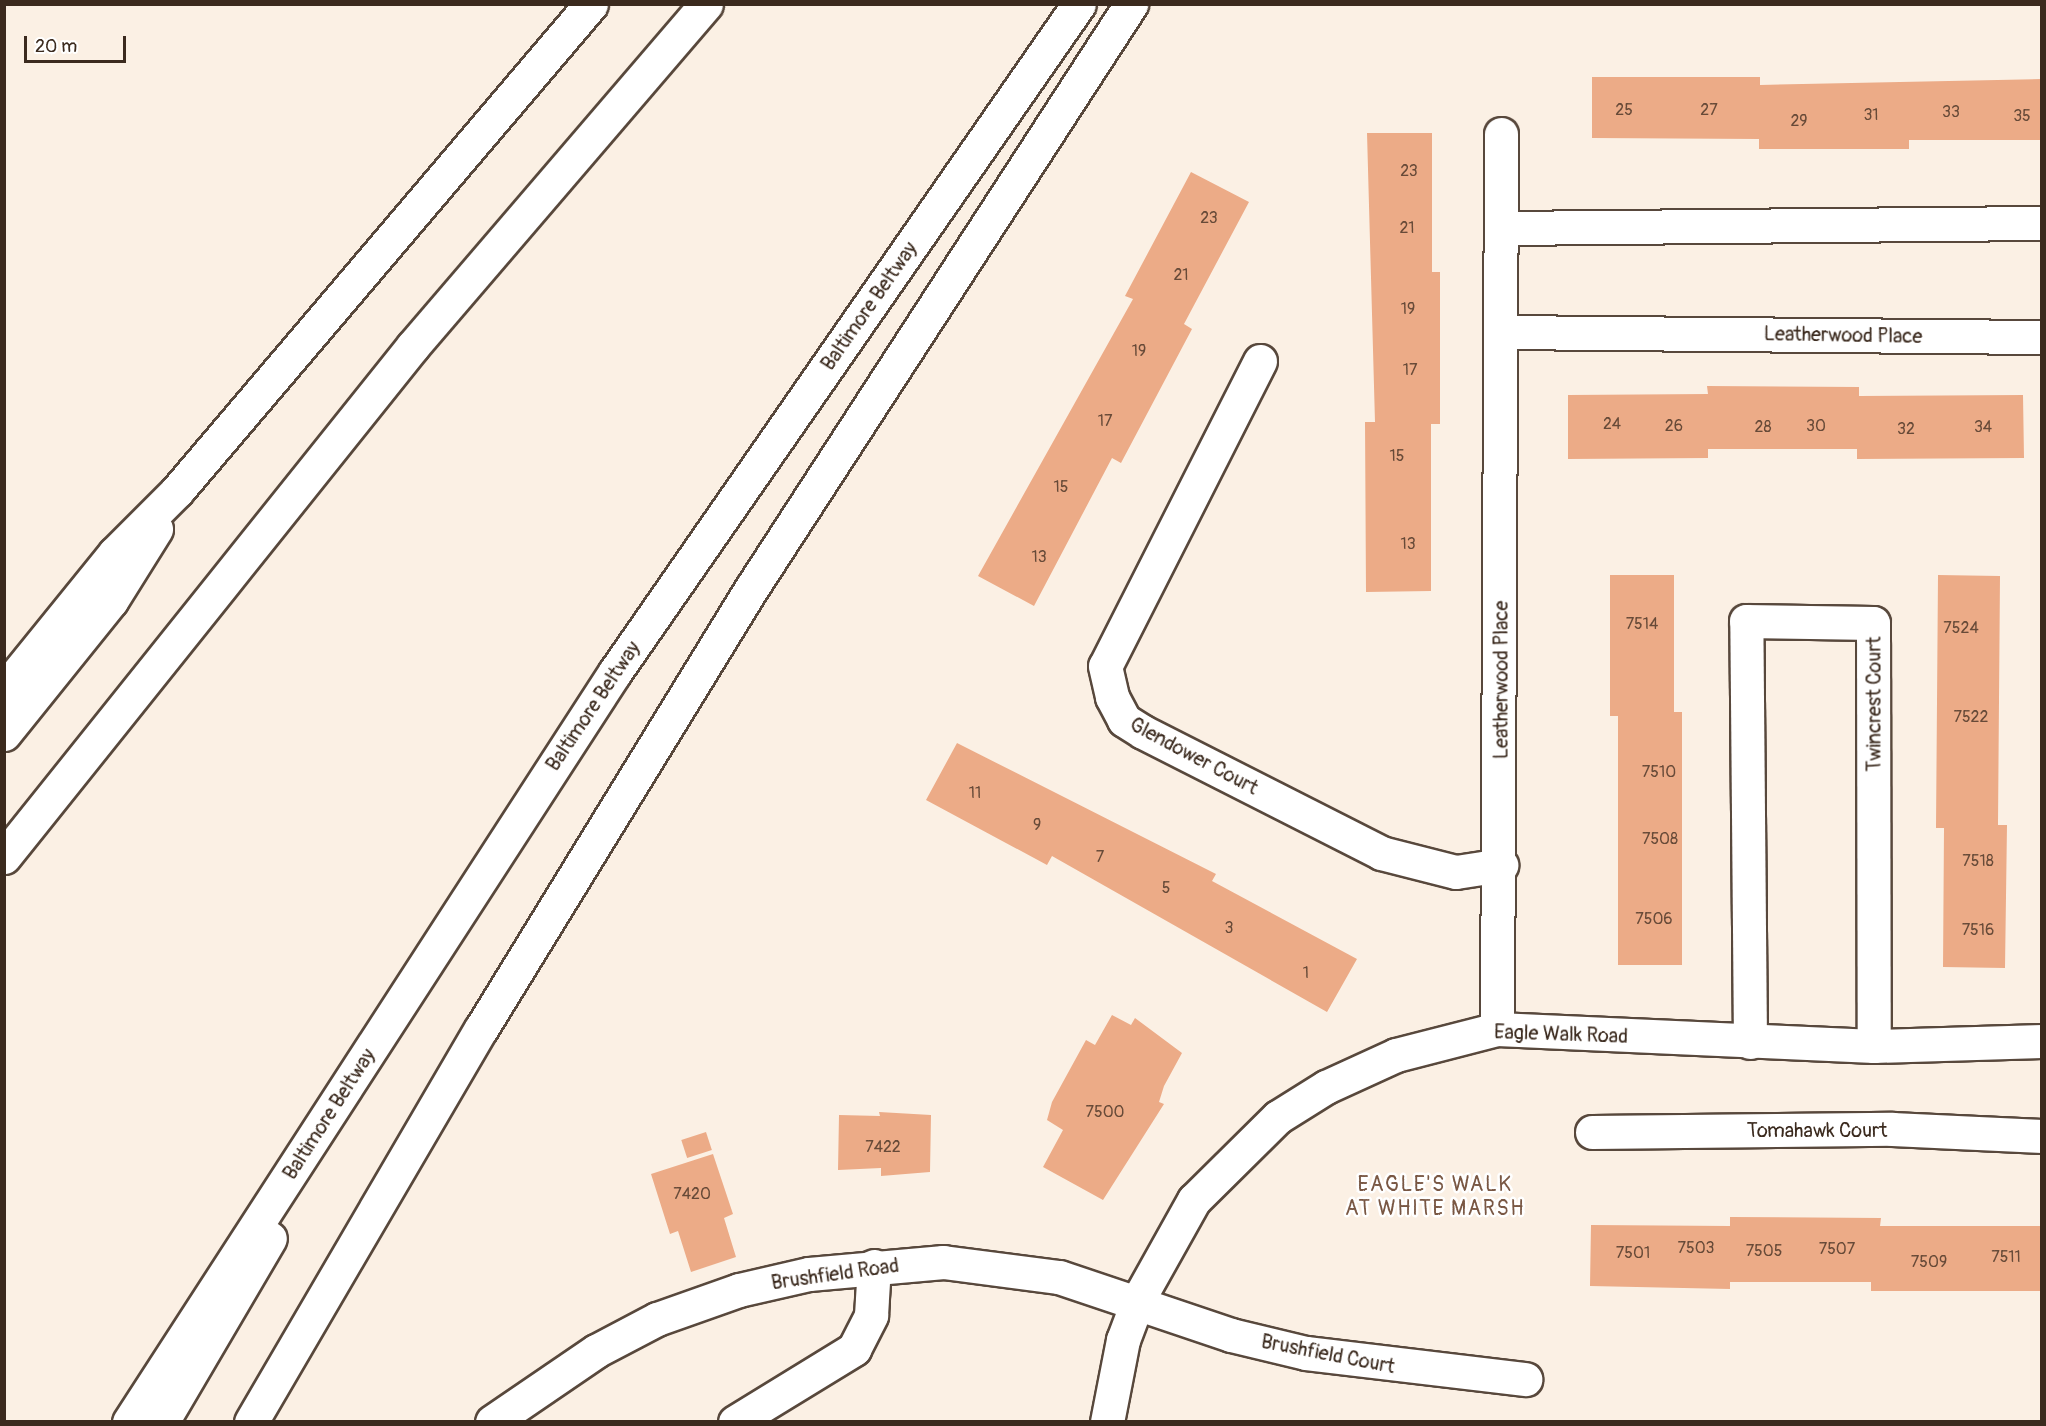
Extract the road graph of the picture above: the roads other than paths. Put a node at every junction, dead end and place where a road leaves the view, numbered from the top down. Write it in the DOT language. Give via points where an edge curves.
graph roads {
  1 [pos="591,4"];
  2 [pos="706,4"];
  3 [pos="1079,4"];
  4 [pos="1131,4"];
  5 [pos="1502,134"];
  6 [pos="2042,223"];
  7 [pos="1502,228"];
  8 [pos="1501,332"];
  9 [pos="2042,337"];
  10 [pos="1260,361"];
  11 [pos="177,491"];
  12 [pos="4,690"];
  13 [pos="4,734"];
  14 [pos="4,857"];
  15 [pos="1501,865"];
  16 [pos="395,1014"];
  17 [pos="1497,1029"];
  18 [pos="2042,1041"];
  19 [pos="1750,1042"];
  20 [pos="1874,1046"];
  21 [pos="1592,1132"];
  22 [pos="2042,1136"];
  23 [pos="874,1266"];
  24 [pos="1138,1300"];
  25 [pos="1525,1379"];
  26 [pos="129,1422"];
  27 [pos="162,1422"];
  28 [pos="251,1422"];
  29 [pos="492,1422"];
  30 [pos="735,1422"];
  31 [pos="1107,1422"];
  1 -- 11 [label="main road"];
  2 -- 14 [label="main road" via="413,346"];
  3 -- 16 [label="main road, Baltimore Beltway" via="615,672"];
  4 -- 28 [label="main road" via="751,589 481,1029"];
  5 -- 7 [label="main road, Leatherwood Place"];
  6 -- 7 [label="main road"];
  7 -- 8 [label="main road, Leatherwood Place"];
  8 -- 9 [label="main road, Leatherwood Place"];
  8 -- 15 [label="main road, Leatherwood Place"];
  10 -- 15 [label="main road, Glendower Court" via="1105,666 1112,697 1124,720 1143,732 1381,854 1456,872"];
  11 -- 12 [label="main road" via="115,553"];
  11 -- 13 [label="main road" via="111,601"];
  15 -- 17 [label="main road, Leatherwood Place"];
  16 -- 26 [label="main road, Baltimore Beltway"];
  16 -- 27 [label="main road" via="222,1326"];
  17 -- 19 [label="main road, Eagle Walk Road"];
  17 -- 24 [label="main road, Eagle Walk Road" via="1396,1055 1326,1087 1278,1117 1194,1200"];
  18 -- 20 [label="main road, Eagle Walk Road"];
  19 -- 20 [label="main road, Eagle Walk Road"];
  19 -- 20 [label="main road, Twincrest Court" via="1746,621 1874,623"];
  21 -- 22 [label="main road, Tomahawk Court" via="1892,1129"];
  23 -- 24 [label="main road, Brushfield Road" via="991,1264"];
  23 -- 29 [label="main road, Brushfield Road" via="740,1290 657,1319 542,1383"];
  23 -- 30 [label="main road" via="871,1315 854,1349"];
  24 -- 25 [label="main road, Brushfield Court" via="1231,1335 1306,1353"];
  24 -- 31 [label="main road, Eagle Walk Road"];
}
